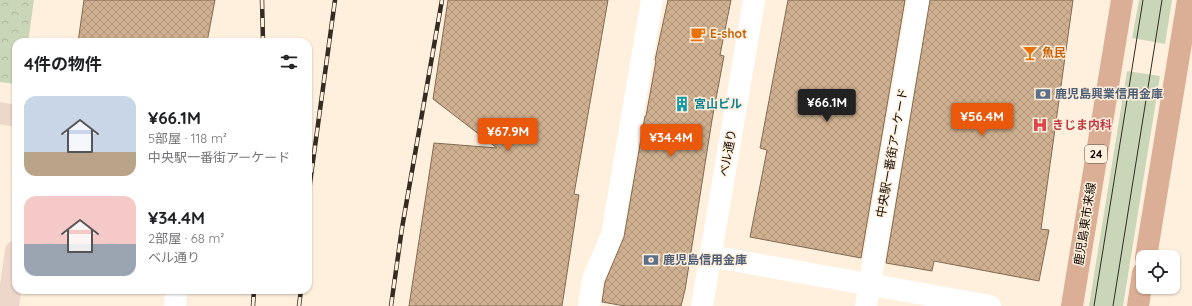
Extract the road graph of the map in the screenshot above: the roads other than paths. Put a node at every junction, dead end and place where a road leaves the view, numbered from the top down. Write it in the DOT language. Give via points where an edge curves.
graph roads {
  1 [pos="652,0"];
  2 [pos="754,0"];
  3 [pos="918,0"];
  4 [pos="1188,0"];
  5 [pos="1117,1"];
  6 [pos="1188,22"];
  7 [pos="0,113"];
  8 [pos="12,115"];
  9 [pos="1147,250"];
  10 [pos="710,256"];
  11 [pos="12,278"];
  12 [pos="869,285"];
  13 [pos="176,294"];
  14 [pos="1140,294"];
  15 [pos="8,306"];
  16 [pos="175,306"];
  17 [pos="589,306"];
  18 [pos="702,306"];
  19 [pos="866,306"];
  20 [pos="990,306"];
  21 [pos="1072,306"];
  22 [pos="1138,306"];
  1 -- 17 [label="street" via="612,235 593,279"];
  2 -- 10 [label="street, ベル通り"];
  3 -- 12 [label="street, 中央駅一番街アーケード"];
  4 -- 6 [label="main road"];
  5 -- 21 [label="main road, 鹿児島東市来線 / 24"];
  6 -- 9 [label="main road"];
  7 -- 8 [label="street"];
  10 -- 12 [label="street"];
  10 -- 18 [label="street, ベル通り"];
  11 -- 15 [label="street"];
  12 -- 19 [label="street, 中央駅一番街アーケード"];
  12 -- 20 [label="street"];
  13 -- 16 [label="street"];
  14 -- 22 [label="main road"];
}
